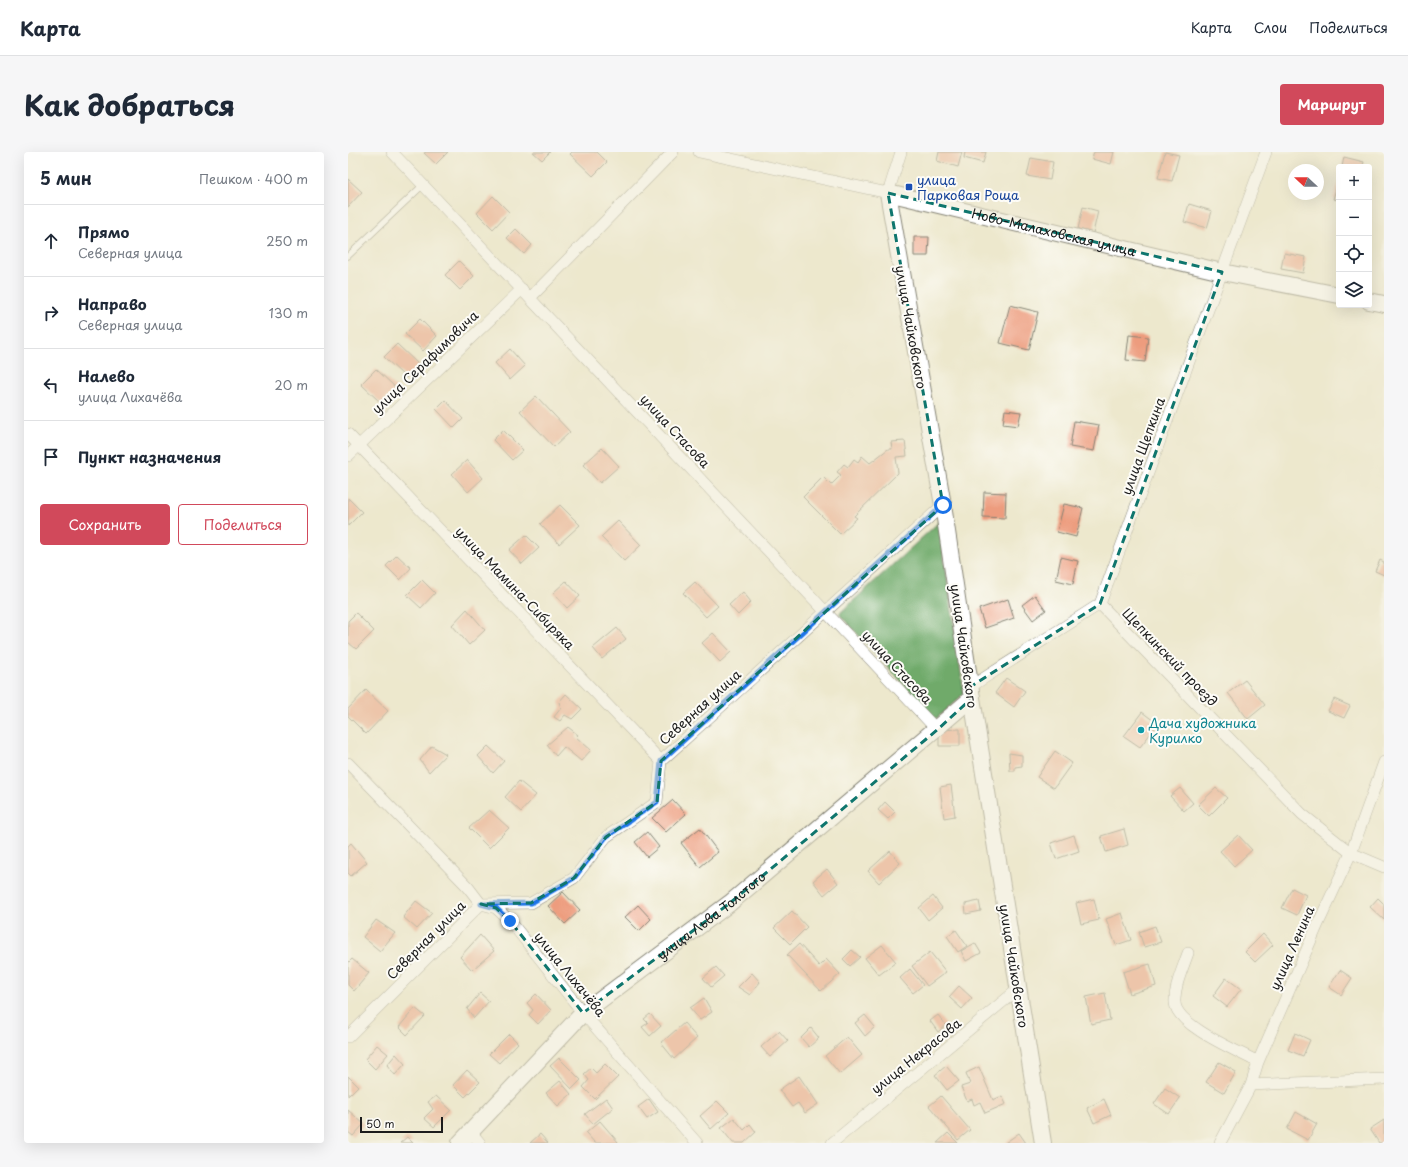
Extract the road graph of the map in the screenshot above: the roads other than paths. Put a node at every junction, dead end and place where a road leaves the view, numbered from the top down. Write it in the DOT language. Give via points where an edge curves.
graph roads {
  1 [pos="392,152"];
  2 [pos="673,152"];
  3 [pos="699,152"];
  4 [pos="901,152"];
  5 [pos="1266,152"];
  6 [pos="423,184"];
  7 [pos="888,193"];
  8 [pos="348,256"];
  9 [pos="1222,272"];
  10 [pos="522,289"];
  11 [pos="1336,295"];
  12 [pos="530,298"];
  13 [pos="1372,302"];
  14 [pos="1384,304"];
  15 [pos="348,434"];
  16 [pos="358,445"];
  17 [pos="348,456"];
  18 [pos="943,505"];
  19 [pos="1100,604"];
  20 [pos="827,613"];
  21 [pos="971,693"];
  22 [pos="937,730"];
  23 [pos="661,761"];
  24 [pos="1384,762"];
  25 [pos="348,763"];
  26 [pos="1351,853"];
  27 [pos="1384,867"];
  28 [pos="481,904"];
  29 [pos="1188,952"];
  30 [pos="1017,990"];
  31 [pos="583,1013"];
  32 [pos="348,1037"];
  33 [pos="1258,1062"];
  34 [pos="1384,1079"];
  35 [pos="1251,1085"];
  36 [pos="470,1139"];
  37 [pos="697,1143"];
  38 [pos="832,1143"];
  39 [pos="1043,1143"];
  40 [pos="1220,1143"];
  1 -- 6 [label="street, улица Стасова"];
  2 -- 12 [label="street"];
  3 -- 7 [label="street, Ново-Малаховская улица"];
  4 -- 7 [label="street, улица Чайковского"];
  5 -- 9 [label="street, улица Щепкина"];
  6 -- 8 [label="lane"];
  6 -- 10 [label="street, улица Стасова"];
  7 -- 9 [label="street, Ново-Малаховская улица"];
  7 -- 18 [label="street, улица Чайковского"];
  9 -- 11 [label="street, Ново-Малаховская улица"];
  9 -- 19 [label="street, улица Щепкина"];
  10 -- 12 [label="street, улица Стасова"];
  10 -- 16 [label="street, улица Серафимовича"];
  12 -- 20 [label="street, улица Стасова"];
  13 -- 14 [label="street"];
  15 -- 16 [label="street, улица Мамина-Сибиряка"];
  16 -- 17 [label="street, улица Серафимовича"];
  16 -- 23 [label="street, улица Мамина-Сибиряка"];
  18 -- 20 [label="street, Северная улица"];
  18 -- 21 [label="street, улица Чайковского"];
  19 -- 21 [label="street"];
  19 -- 26 [label="street, Щепкинский проезд" via="1302,814"];
  20 -- 22 [label="street, улица Стасова"];
  20 -- 23 [label="street, Северная улица"];
  21 -- 22 [label="street, улица Льва Толстого"];
  21 -- 30 [label="street, улица Чайковского"];
  22 -- 31 [label="street, улица Льва Толстого" via="730,903"];
  23 -- 28 [label="street, Северная улица" via="657,802 606,837 574,878 531,903"];
  24 -- 26 [label="street, улица Ленина"];
  25 -- 28 [label="street" via="468,887"];
  26 -- 27 [label="street, Щепкинский проезд"];
  26 -- 33 [label="street, улица Ленина"];
  28 -- 31 [label="street, улица Лихачёва" via="496,908 510,921"];
  28 -- 32 [label="street, Северная улица"];
  29 -- 33 [label="street" via="1176,991 1175,1004 1179,1014 1191,1025"];
  30 -- 38 [label="street, улица Некрасова"];
  30 -- 39 [label="street, улица Чайковского"];
  31 -- 36 [label="street, улица Льва Толстого"];
  31 -- 37 [label="street, улица Лихачёва"];
  33 -- 35 [label="street, улица Ленина"];
  34 -- 35 [label="street"];
  35 -- 40 [label="street, улица Ленина"];
}
